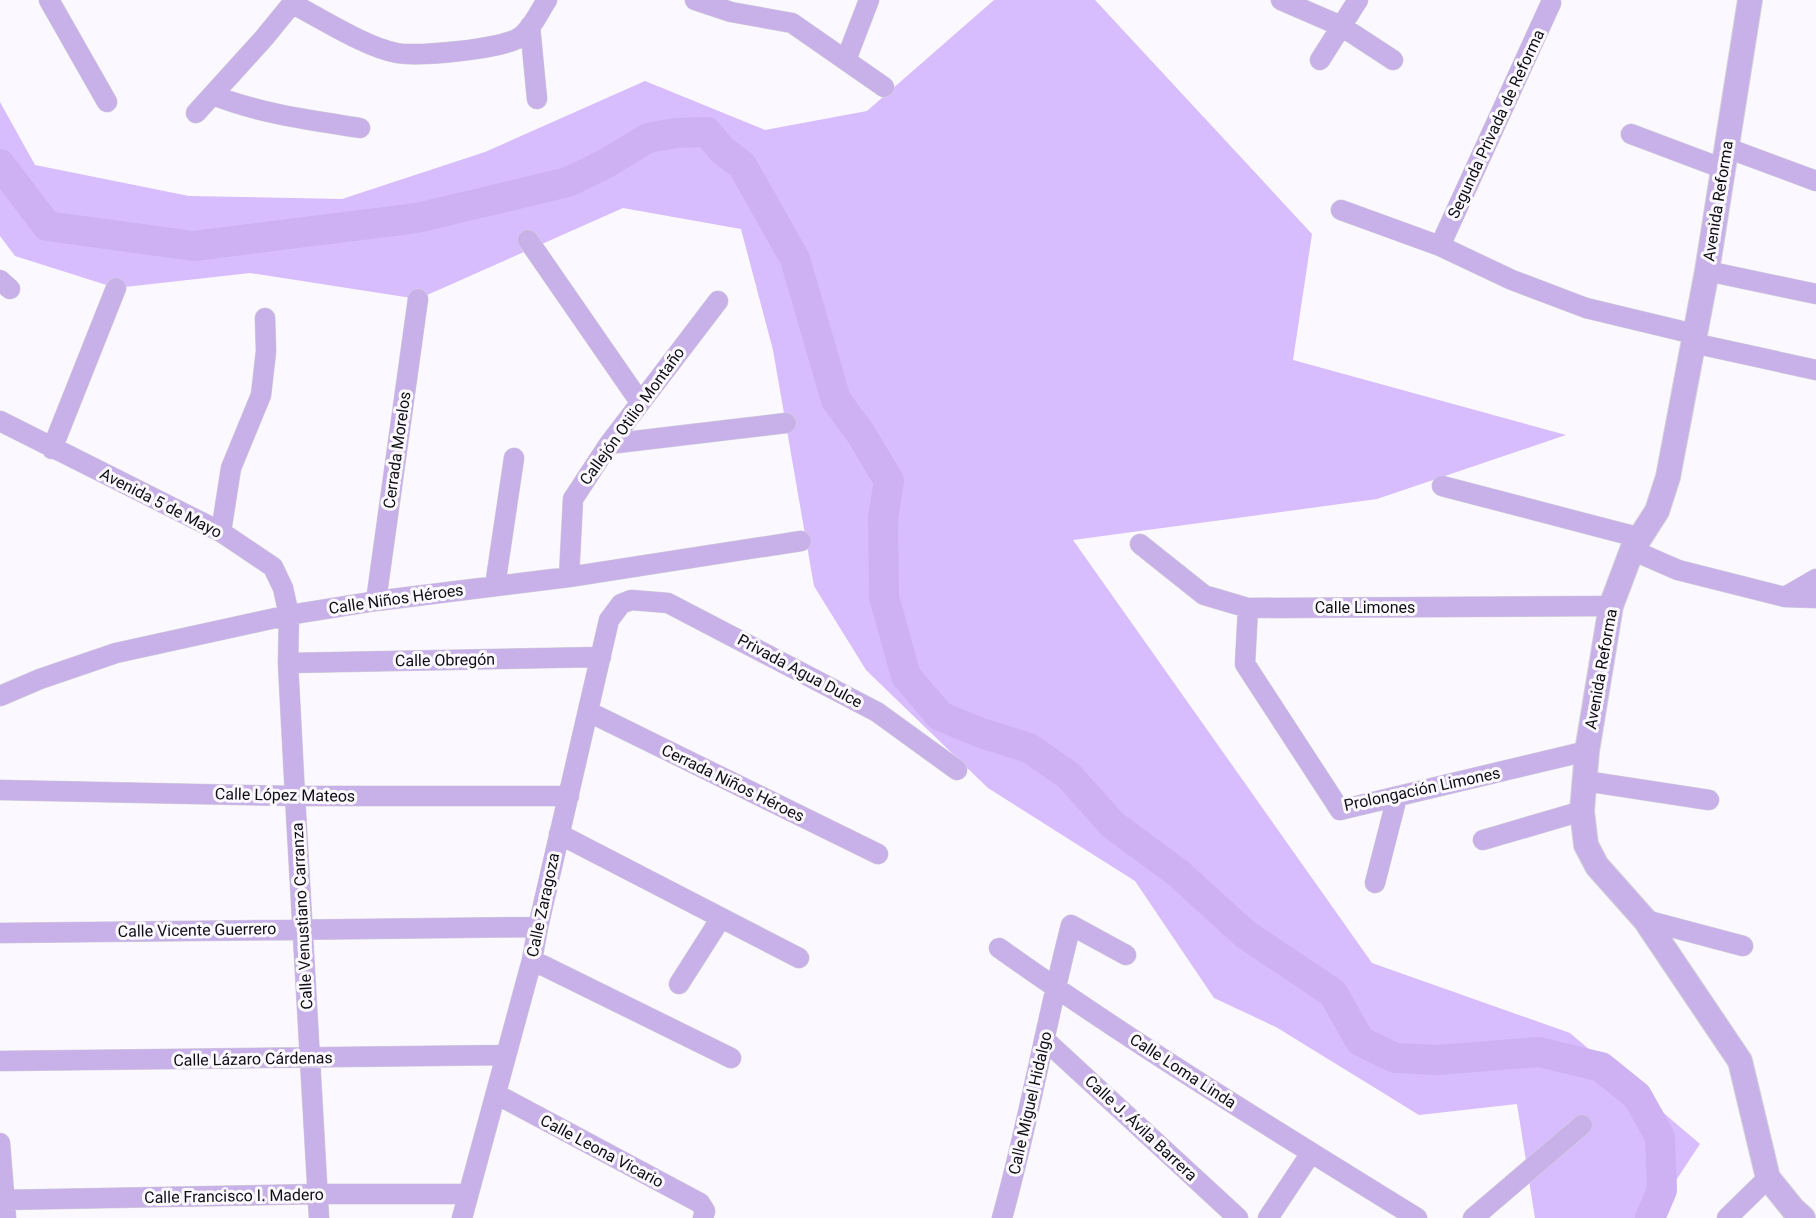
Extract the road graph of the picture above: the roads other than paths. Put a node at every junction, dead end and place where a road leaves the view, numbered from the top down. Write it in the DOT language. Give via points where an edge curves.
graph roads {
  1 [pos="49,0"];
  2 [pos="547,0"];
  3 [pos="695,0"];
  4 [pos="869,0"];
  5 [pos="1281,0"];
  6 [pos="1358,0"];
  7 [pos="1750,0"];
  8 [pos="294,2"];
  9 [pos="1551,3"];
  10 [pos="530,26"];
  11 [pos="1341,26"];
  12 [pos="846,60"];
  13 [pos="1320,60"];
  14 [pos="1392,60"];
  15 [pos="884,87"];
  16 [pos="213,95"];
  17 [pos="537,99"];
  18 [pos="107,102"];
  19 [pos="196,113"];
  20 [pos="360,128"];
  21 [pos="1632,134"];
  22 [pos="1725,158"];
  23 [pos="1816,181"];
  24 [pos="1341,210"];
  25 [pos="528,240"];
  26 [pos="1440,246"];
  27 [pos="1707,271"];
  28 [pos="116,288"];
  29 [pos="1816,294"];
  30 [pos="417,299"];
  31 [pos="718,301"];
  32 [pos="266,318"];
  33 [pos="1693,339"];
  34 [pos="1816,370"];
  35 [pos="640,402"];
  36 [pos="0,421"];
  37 [pos="786,423"];
  38 [pos="609,444"];
  39 [pos="52,449"];
  40 [pos="514,458"];
  41 [pos="1442,486"];
  42 [pos="220,532"];
  43 [pos="801,541"];
  44 [pos="1140,544"];
  45 [pos="1637,544"];
  46 [pos="569,577"];
  47 [pos="1816,579"];
  48 [pos="495,586"];
  49 [pos="1785,597"];
  50 [pos="1816,598"];
  51 [pos="631,600"];
  52 [pos="376,601"];
  53 [pos="1611,606"];
  54 [pos="1248,608"];
  55 [pos="289,621"];
  56 [pos="288,656"];
  57 [pos="601,657"];
  58 [pos="0,696"];
  59 [pos="589,712"];
  60 [pos="1587,751"];
  61 [pos="957,770"];
  62 [pos="1585,781"];
  63 [pos="0,790"];
  64 [pos="295,796"];
  65 [pos="569,796"];
  66 [pos="1397,797"];
  67 [pos="1709,800"];
  68 [pos="1582,811"];
  69 [pos="559,834"];
  70 [pos="1483,840"];
  71 [pos="878,854"];
  72 [pos="1375,883"];
  73 [pos="722,918"];
  74 [pos="1645,920"];
  75 [pos="538,927"];
  76 [pos="303,928"];
  77 [pos="0,933"];
  78 [pos="1743,946"];
  79 [pos="999,948"];
  80 [pos="1126,955"];
  81 [pos="799,958"];
  82 [pos="532,960"];
  83 [pos="679,984"];
  84 [pos="1055,988"];
  85 [pos="1044,1039"];
  86 [pos="506,1055"];
  87 [pos="310,1058"];
  88 [pos="731,1058"];
  89 [pos="0,1061"];
  90 [pos="496,1094"];
  91 [pos="1582,1125"];
  92 [pos="0,1143"];
  93 [pos="1311,1153"];
  94 [pos="1768,1178"];
  95 [pos="318,1194"];
  96 [pos="467,1194"];
  97 [pos="4,1206"];
  98 [pos="704,1215"];
  99 [pos="319,1218"];
  100 [pos="462,1218"];
  101 [pos="1002,1218"];
  102 [pos="1238,1218"];
  103 [pos="1268,1218"];
  104 [pos="1417,1218"];
  105 [pos="1473,1218"];
  106 [pos="1727,1218"];
  107 [pos="1803,1218"];
  1 -- 18 [label="street"];
  2 -- 10 [label="street"];
  3 -- 12 [label="street" via="730,12 792,23"];
  4 -- 12 [label="street"];
  5 -- 11 [label="street"];
  6 -- 11 [label="street"];
  7 -- 22 [label="street, Avenida Reforma"];
  8 -- 10 [label="street" via="363,41 397,53 435,53 504,44 520,38"];
  8 -- 16 [label="street"];
  9 -- 26 [label="street, Segunda Privada de Reforma"];
  10 -- 17 [label="street"];
  11 -- 13 [label="street"];
  11 -- 14 [label="street"];
  12 -- 15 [label="street"];
  16 -- 19 [label="street"];
  16 -- 20 [label="street" via="273,113"];
  21 -- 22 [label="street"];
  22 -- 23 [label="street"];
  22 -- 27 [label="street, Avenida Reforma"];
  24 -- 26 [label="street"];
  25 -- 35 [label="street"];
  26 -- 33 [label="street" via="1512,280 1586,308"];
  27 -- 29 [label="street"];
  27 -- 33 [label="street, Avenida Reforma"];
  28 -- 39 [label="street"];
  30 -- 52 [label="street, Cerrada Morelos"];
  31 -- 35 [label="street, Callejón Otilio Montaño"];
  32 -- 42 [label="street" via="261,395 231,468"];
  33 -- 34 [label="street"];
  33 -- 45 [label="street, Avenida Reforma" via="1668,477 1657,511"];
  35 -- 38 [label="street, Callejón Otilio Montaño"];
  36 -- 39 [label="street, Avenida 5 de Mayo"];
  37 -- 38 [label="street"];
  38 -- 46 [label="street, Callejón Otilio Montaño" via="573,499"];
  39 -- 42 [label="street, Avenida 5 de Mayo"];
  40 -- 48 [label="street"];
  41 -- 45 [label="street"];
  42 -- 55 [label="street, Avenida 5 de Mayo" via="273,567 283,588"];
  43 -- 46 [label="street, Calle Niños Héroes"];
  44 -- 54 [label="street, Calle Limones" via="1204,595"];
  45 -- 49 [label="street" via="1678,570"];
  45 -- 53 [label="street, Avenida Reforma"];
  46 -- 48 [label="street, Calle Niños Héroes"];
  47 -- 49 [label="street"];
  48 -- 52 [label="street, Calle Niños Héroes"];
  49 -- 50 [label="street"];
  51 -- 57 [label="street, Calle Zaragoza" via="621,604 609,620"];
  51 -- 61 [label="street, Privada Agua Dulce" via="668,603 679,608 877,712"];
  52 -- 55 [label="street, Calle Niños Héroes"];
  53 -- 54 [label="street, Calle Limones"];
  53 -- 60 [label="street, Avenida Reforma"];
  54 -- 66 [label="street, Prolongación Limones" via="1245,664 1340,810"];
  55 -- 56 [label="street, Calle Venustiano Carranza"];
  55 -- 58 [label="street, Calle Niños Héroes" via="116,653"];
  56 -- 57 [label="street, Calle Obregón"];
  56 -- 64 [label="street, Calle Venustiano Carranza"];
  57 -- 59 [label="street, Calle Zaragoza"];
  59 -- 65 [label="street, Calle Zaragoza"];
  59 -- 71 [label="street, Cerrada Niños Héroes"];
  60 -- 62 [label="street, Avenida Reforma"];
  60 -- 66 [label="street, Prolongación Limones"];
  62 -- 67 [label="street"];
  62 -- 68 [label="street, Avenida Reforma"];
  63 -- 64 [label="street, Calle López Mateos"];
  64 -- 65 [label="street, Calle López Mateos"];
  64 -- 76 [label="street, Calle Venustiano Carranza"];
  65 -- 69 [label="street, Calle Zaragoza"];
  66 -- 72 [label="street"];
  68 -- 70 [label="street"];
  68 -- 74 [label="street, Avenida Reforma" via="1586,845 1597,866"];
  69 -- 73 [label="street"];
  69 -- 75 [label="street, Calle Zaragoza"];
  73 -- 81 [label="street"];
  73 -- 83 [label="street"];
  74 -- 78 [label="street"];
  74 -- 94 [label="street, Avenida Reforma" via="1740,1061"];
  75 -- 76 [label="street, Calle Vicente Guerrero"];
  75 -- 82 [label="street, Calle Zaragoza"];
  76 -- 77 [label="street, Calle Vicente Guerrero"];
  76 -- 87 [label="street, Calle Venustiano Carranza"];
  79 -- 84 [label="street, Calle Loma Linda"];
  80 -- 84 [label="street, Calle Miguel Hidalgo" via="1071,925"];
  82 -- 86 [label="street, Calle Zaragoza"];
  82 -- 88 [label="street"];
  84 -- 85 [label="street, Calle Miguel Hidalgo"];
  84 -- 93 [label="street, Calle Loma Linda"];
  85 -- 101 [label="street, Calle Miguel Hidalgo"];
  85 -- 102 [label="street, Calle J. Ávila Barrera"];
  86 -- 87 [label="street, Calle Lázaro Cárdenas"];
  86 -- 90 [label="street, Calle Zaragoza"];
  87 -- 89 [label="street, Calle Lázaro Cárdenas"];
  87 -- 95 [label="street, Calle Venustiano Carranza"];
  90 -- 96 [label="street, Calle Zaragoza"];
  90 -- 98 [label="street, Calle Leona Vicario" via="700,1203"];
  91 -- 105 [label="street"];
  92 -- 97 [label="street"];
  93 -- 103 [label="street"];
  93 -- 104 [label="street, Calle Loma Linda"];
  94 -- 106 [label="street"];
  94 -- 107 [label="street, Avenida Reforma"];
  95 -- 96 [label="street, Calle Francisco I. Madero"];
  95 -- 97 [label="street, Calle Francisco I. Madero"];
  95 -- 99 [label="street, Calle Venustiano Carranza"];
  96 -- 100 [label="street, Calle Zaragoza"];
}
